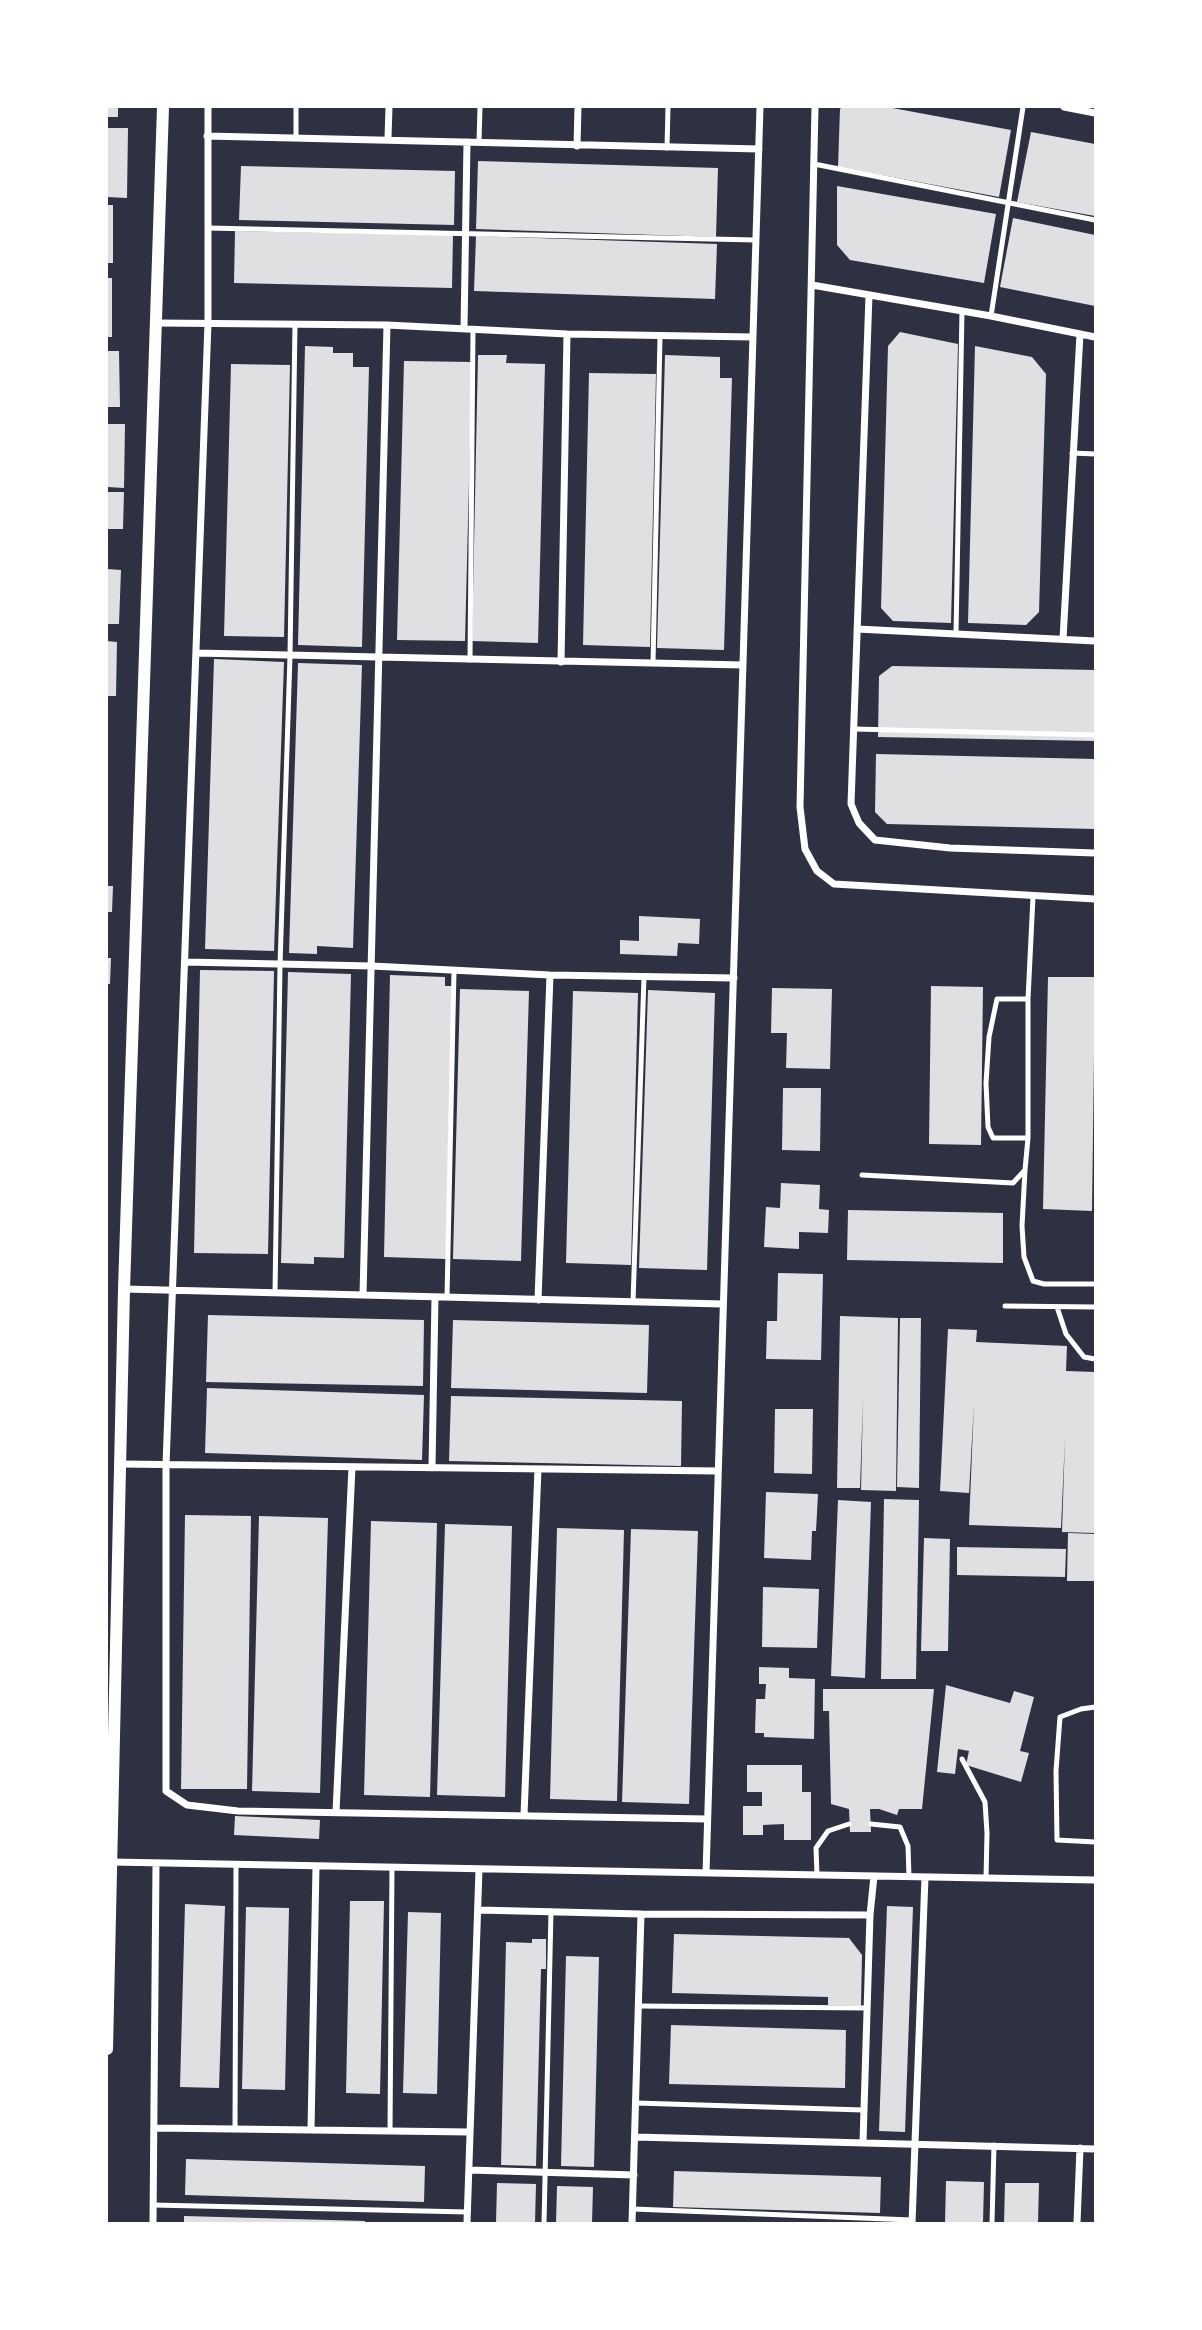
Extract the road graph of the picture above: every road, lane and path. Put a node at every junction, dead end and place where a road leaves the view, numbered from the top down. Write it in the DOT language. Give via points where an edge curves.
graph roads {
  1 [pos="163,107"];
  2 [pos="208,107"];
  3 [pos="296,107"];
  4 [pos="389,107"];
  5 [pos="480,107"];
  6 [pos="578,107"];
  7 [pos="667,107"];
  8 [pos="760,107"];
  9 [pos="815,107"];
  10 [pos="1023,107"];
  11 [pos="1064,107"];
  12 [pos="1095,113"];
  13 [pos="207,136"];
  14 [pos="296,137"];
  15 [pos="388,138"];
  16 [pos="467,142"];
  17 [pos="479,142"];
  18 [pos="577,146"];
  19 [pos="667,148"];
  20 [pos="759,149"];
  21 [pos="814,164"];
  22 [pos="1008,203"];
  23 [pos="1095,220"];
  24 [pos="208,228"];
  25 [pos="466,232"];
  26 [pos="756,240"];
  27 [pos="812,285"];
  28 [pos="869,295"];
  29 [pos="962,311"];
  30 [pos="991,316"];
  31 [pos="155,323"];
  32 [pos="208,323"];
  33 [pos="295,324"];
  34 [pos="387,325"];
  35 [pos="469,329"];
  36 [pos="567,334"];
  37 [pos="1080,334"];
  38 [pos="660,336"];
  39 [pos="753,337"];
  40 [pos="1095,337"];
  41 [pos="1072,453"];
  42 [pos="1095,454"];
  43 [pos="857,629"];
  44 [pos="956,634"];
  45 [pos="1063,639"];
  46 [pos="1095,640"];
  47 [pos="196,653"];
  48 [pos="290,656"];
  49 [pos="379,658"];
  50 [pos="470,660"];
  51 [pos="561,662"];
  52 [pos="653,663"];
  53 [pos="743,665"];
  54 [pos="854,729"];
  55 [pos="1095,735"];
  56 [pos="1095,853"];
  57 [pos="1033,897"];
  58 [pos="1095,899"];
  59 [pos="185,962"];
  60 [pos="280,965"];
  61 [pos="372,967"];
  62 [pos="454,971"];
  63 [pos="550,975"];
  64 [pos="644,977"];
  65 [pos="734,978"];
  66 [pos="1028,999"];
  67 [pos="1028,1138"];
  68 [pos="1025,1170"];
  69 [pos="862,1175"];
  70 [pos="1095,1284"];
  71 [pos="124,1289"];
  72 [pos="174,1291"];
  73 [pos="275,1293"];
  74 [pos="363,1295"];
  75 [pos="435,1297"];
  76 [pos="447,1297"];
  77 [pos="538,1300"];
  78 [pos="633,1302"];
  79 [pos="723,1304"];
  80 [pos="1004,1307"];
  81 [pos="1057,1307"];
  82 [pos="1095,1307"];
  83 [pos="1095,1359"];
  84 [pos="119,1464"];
  85 [pos="166,1465"];
  86 [pos="352,1467"];
  87 [pos="432,1468"];
  88 [pos="538,1469"];
  89 [pos="718,1471"];
  90 [pos="1095,1707"];
  91 [pos="962,1759"];
  92 [pos="336,1812"];
  93 [pos="524,1815"];
  94 [pos="707,1819"];
  95 [pos="849,1824"];
  96 [pos="871,1824"];
  97 [pos="1095,1842"];
  98 [pos="111,1862"];
  99 [pos="156,1863"];
  100 [pos="236,1864"];
  101 [pos="316,1866"];
  102 [pos="392,1867"];
  103 [pos="479,1869"];
  104 [pos="706,1873"];
  105 [pos="817,1875"];
  106 [pos="874,1876"];
  107 [pos="909,1877"];
  108 [pos="925,1877"];
  109 [pos="986,1878"];
  110 [pos="1095,1880"];
  111 [pos="478,1910"];
  112 [pos="551,1911"];
  113 [pos="641,1914"];
  114 [pos="870,1915"];
  115 [pos="639,2006"];
  116 [pos="867,2008"];
  117 [pos="107,2049"];
  118 [pos="636,2103"];
  119 [pos="863,2110"];
  120 [pos="154,2128"];
  121 [pos="235,2129"];
  122 [pos="312,2130"];
  123 [pos="390,2131"];
  124 [pos="470,2132"];
  125 [pos="635,2137"];
  126 [pos="863,2142"];
  127 [pos="915,2143"];
  128 [pos="994,2145"];
  129 [pos="1080,2148"];
  130 [pos="1095,2149"];
  131 [pos="469,2171"];
  132 [pos="547,2172"];
  133 [pos="634,2175"];
  134 [pos="153,2205"];
  135 [pos="633,2209"];
  136 [pos="468,2212"];
  137 [pos="912,2221"];
  138 [pos="153,2223"];
  139 [pos="467,2223"];
  140 [pos="544,2223"];
  141 [pos="632,2223"];
  142 [pos="992,2223"];
  143 [pos="1077,2223"];
  1 -- 31 [label="street"];
  2 -- 13 [label="street"];
  3 -- 14 [label="lane"];
  4 -- 15 [label="street"];
  5 -- 17 [label="lane"];
  6 -- 18 [label="street"];
  7 -- 19 [label="lane"];
  8 -- 20 [label="street"];
  9 -- 21 [label="street"];
  10 -- 22 [label="lane"];
  11 -- 12 [label="street"];
  13 -- 14 [label="street"];
  13 -- 24 [label="street"];
  14 -- 15 [label="street"];
  15 -- 16 [label="street"];
  16 -- 17 [label="street"];
  16 -- 25 [label="street"];
  17 -- 18 [label="street"];
  18 -- 19 [label="street"];
  19 -- 20 [label="street"];
  20 -- 26 [label="street"];
  21 -- 22 [label="lane"];
  21 -- 27 [label="street"];
  22 -- 23 [label="lane"];
  22 -- 30 [label="lane"];
  24 -- 25 [label="lane"];
  24 -- 32 [label="street"];
  25 -- 26 [label="lane"];
  25 -- 35 [label="street"];
  26 -- 39 [label="street"];
  27 -- 28 [label="street"];
  27 -- 57 [label="street" via="800,807 805,849 817,871 834,884"];
  28 -- 29 [label="street"];
  28 -- 43 [label="street"];
  29 -- 30 [label="street"];
  29 -- 44 [label="lane"];
  30 -- 37 [label="street"];
  31 -- 32 [label="street"];
  31 -- 71 [label="street"];
  32 -- 33 [label="street"];
  32 -- 47 [label="street"];
  33 -- 34 [label="street"];
  33 -- 48 [label="lane"];
  34 -- 35 [label="street"];
  34 -- 49 [label="street"];
  35 -- 36 [label="street"];
  35 -- 50 [label="lane"];
  36 -- 38 [label="street"];
  36 -- 51 [label="street"];
  37 -- 40 [label="street"];
  37 -- 41 [label="street"];
  38 -- 39 [label="street"];
  38 -- 52 [label="lane"];
  39 -- 53 [label="street"];
  41 -- 42 [label="lane"];
  41 -- 45 [label="street"];
  43 -- 44 [label="street"];
  43 -- 54 [label="street"];
  44 -- 45 [label="street"];
  45 -- 46 [label="street"];
  47 -- 48 [label="street"];
  47 -- 59 [label="street"];
  48 -- 49 [label="street"];
  48 -- 60 [label="lane"];
  49 -- 50 [label="street"];
  49 -- 61 [label="street"];
  50 -- 51 [label="street"];
  51 -- 52 [label="street"];
  52 -- 53 [label="street"];
  53 -- 65 [label="street"];
  54 -- 55 [label="lane"];
  54 -- 56 [label="street" via="852,804 859,823 875,839 950,848"];
  57 -- 58 [label="street"];
  57 -- 66 [label="lane"];
  59 -- 60 [label="street"];
  59 -- 72 [label="street"];
  60 -- 61 [label="street"];
  60 -- 73 [label="lane"];
  61 -- 62 [label="street"];
  61 -- 74 [label="street"];
  62 -- 63 [label="street"];
  62 -- 76 [label="lane"];
  63 -- 64 [label="street"];
  63 -- 77 [label="street"];
  64 -- 65 [label="street"];
  64 -- 78 [label="lane"];
  65 -- 79 [label="street"];
  66 -- 67 [label="lane"];
  66 -- 67 [label="lane" via="998,999 989,1037 986,1083 988,1127 993,1138"];
  67 -- 68 [label="lane"];
  68 -- 69 [label="lane" via="1013,1183"];
  68 -- 70 [label="lane" via="1024,1257 1033,1281"];
  71 -- 72 [label="street"];
  71 -- 84 [label="street"];
  72 -- 73 [label="street"];
  72 -- 85 [label="street"];
  73 -- 74 [label="street"];
  74 -- 75 [label="street"];
  75 -- 76 [label="street"];
  75 -- 87 [label="street"];
  76 -- 77 [label="street"];
  77 -- 78 [label="street"];
  78 -- 79 [label="street"];
  79 -- 89 [label="street"];
  80 -- 81 [label="lane"];
  81 -- 82 [label="lane"];
  81 -- 83 [label="lane" via="1066,1334 1084,1357"];
  84 -- 85 [label="street"];
  84 -- 98 [label="street"];
  85 -- 86 [label="street"];
  85 -- 92 [label="street" via="166,1791 187,1805 238,1811"];
  86 -- 87 [label="street"];
  86 -- 92 [label="street"];
  87 -- 88 [label="street"];
  88 -- 89 [label="street"];
  88 -- 93 [label="street"];
  89 -- 94 [label="street"];
  90 -- 97 [label="lane" via="1060,1717 1056,1772 1057,1840"];
  91 -- 109 [label="lane" via="985,1802"];
  92 -- 93 [label="street"];
  93 -- 94 [label="street"];
  94 -- 104 [label="street"];
  95 -- 105 [label="lane" via="828,1831 816,1848"];
  96 -- 107 [label="lane" via="900,1827 908,1846"];
  98 -- 99 [label="street"];
  98 -- 117 [label="street"];
  99 -- 100 [label="street"];
  99 -- 120 [label="street"];
  100 -- 101 [label="street"];
  100 -- 121 [label="lane"];
  101 -- 102 [label="street"];
  101 -- 122 [label="street"];
  102 -- 103 [label="street"];
  102 -- 123 [label="lane"];
  103 -- 104 [label="street"];
  103 -- 111 [label="street"];
  104 -- 105 [label="street"];
  105 -- 106 [label="street"];
  106 -- 107 [label="street"];
  106 -- 114 [label="street"];
  107 -- 108 [label="street"];
  108 -- 109 [label="street"];
  108 -- 127 [label="street"];
  109 -- 110 [label="street"];
  111 -- 112 [label="street"];
  111 -- 124 [label="street"];
  112 -- 113 [label="street"];
  112 -- 132 [label="lane"];
  113 -- 114 [label="street"];
  113 -- 115 [label="street"];
  114 -- 116 [label="street"];
  115 -- 116 [label="lane"];
  115 -- 118 [label="street"];
  116 -- 119 [label="street"];
  118 -- 119 [label="lane"];
  118 -- 125 [label="street"];
  119 -- 126 [label="street"];
  120 -- 121 [label="street"];
  120 -- 134 [label="street"];
  121 -- 122 [label="street"];
  122 -- 123 [label="street"];
  123 -- 124 [label="street"];
  124 -- 131 [label="street"];
  125 -- 126 [label="street"];
  125 -- 133 [label="street"];
  126 -- 127 [label="street"];
  127 -- 128 [label="street"];
  127 -- 137 [label="street"];
  128 -- 129 [label="street"];
  128 -- 142 [label="lane"];
  129 -- 130 [label="street"];
  129 -- 143 [label="street"];
  131 -- 132 [label="street"];
  131 -- 136 [label="street"];
  132 -- 133 [label="street"];
  132 -- 140 [label="lane"];
  133 -- 135 [label="street"];
  134 -- 136 [label="lane"];
  134 -- 138 [label="street"];
  135 -- 137 [label="lane"];
  135 -- 141 [label="street"];
  136 -- 139 [label="street"];
}
